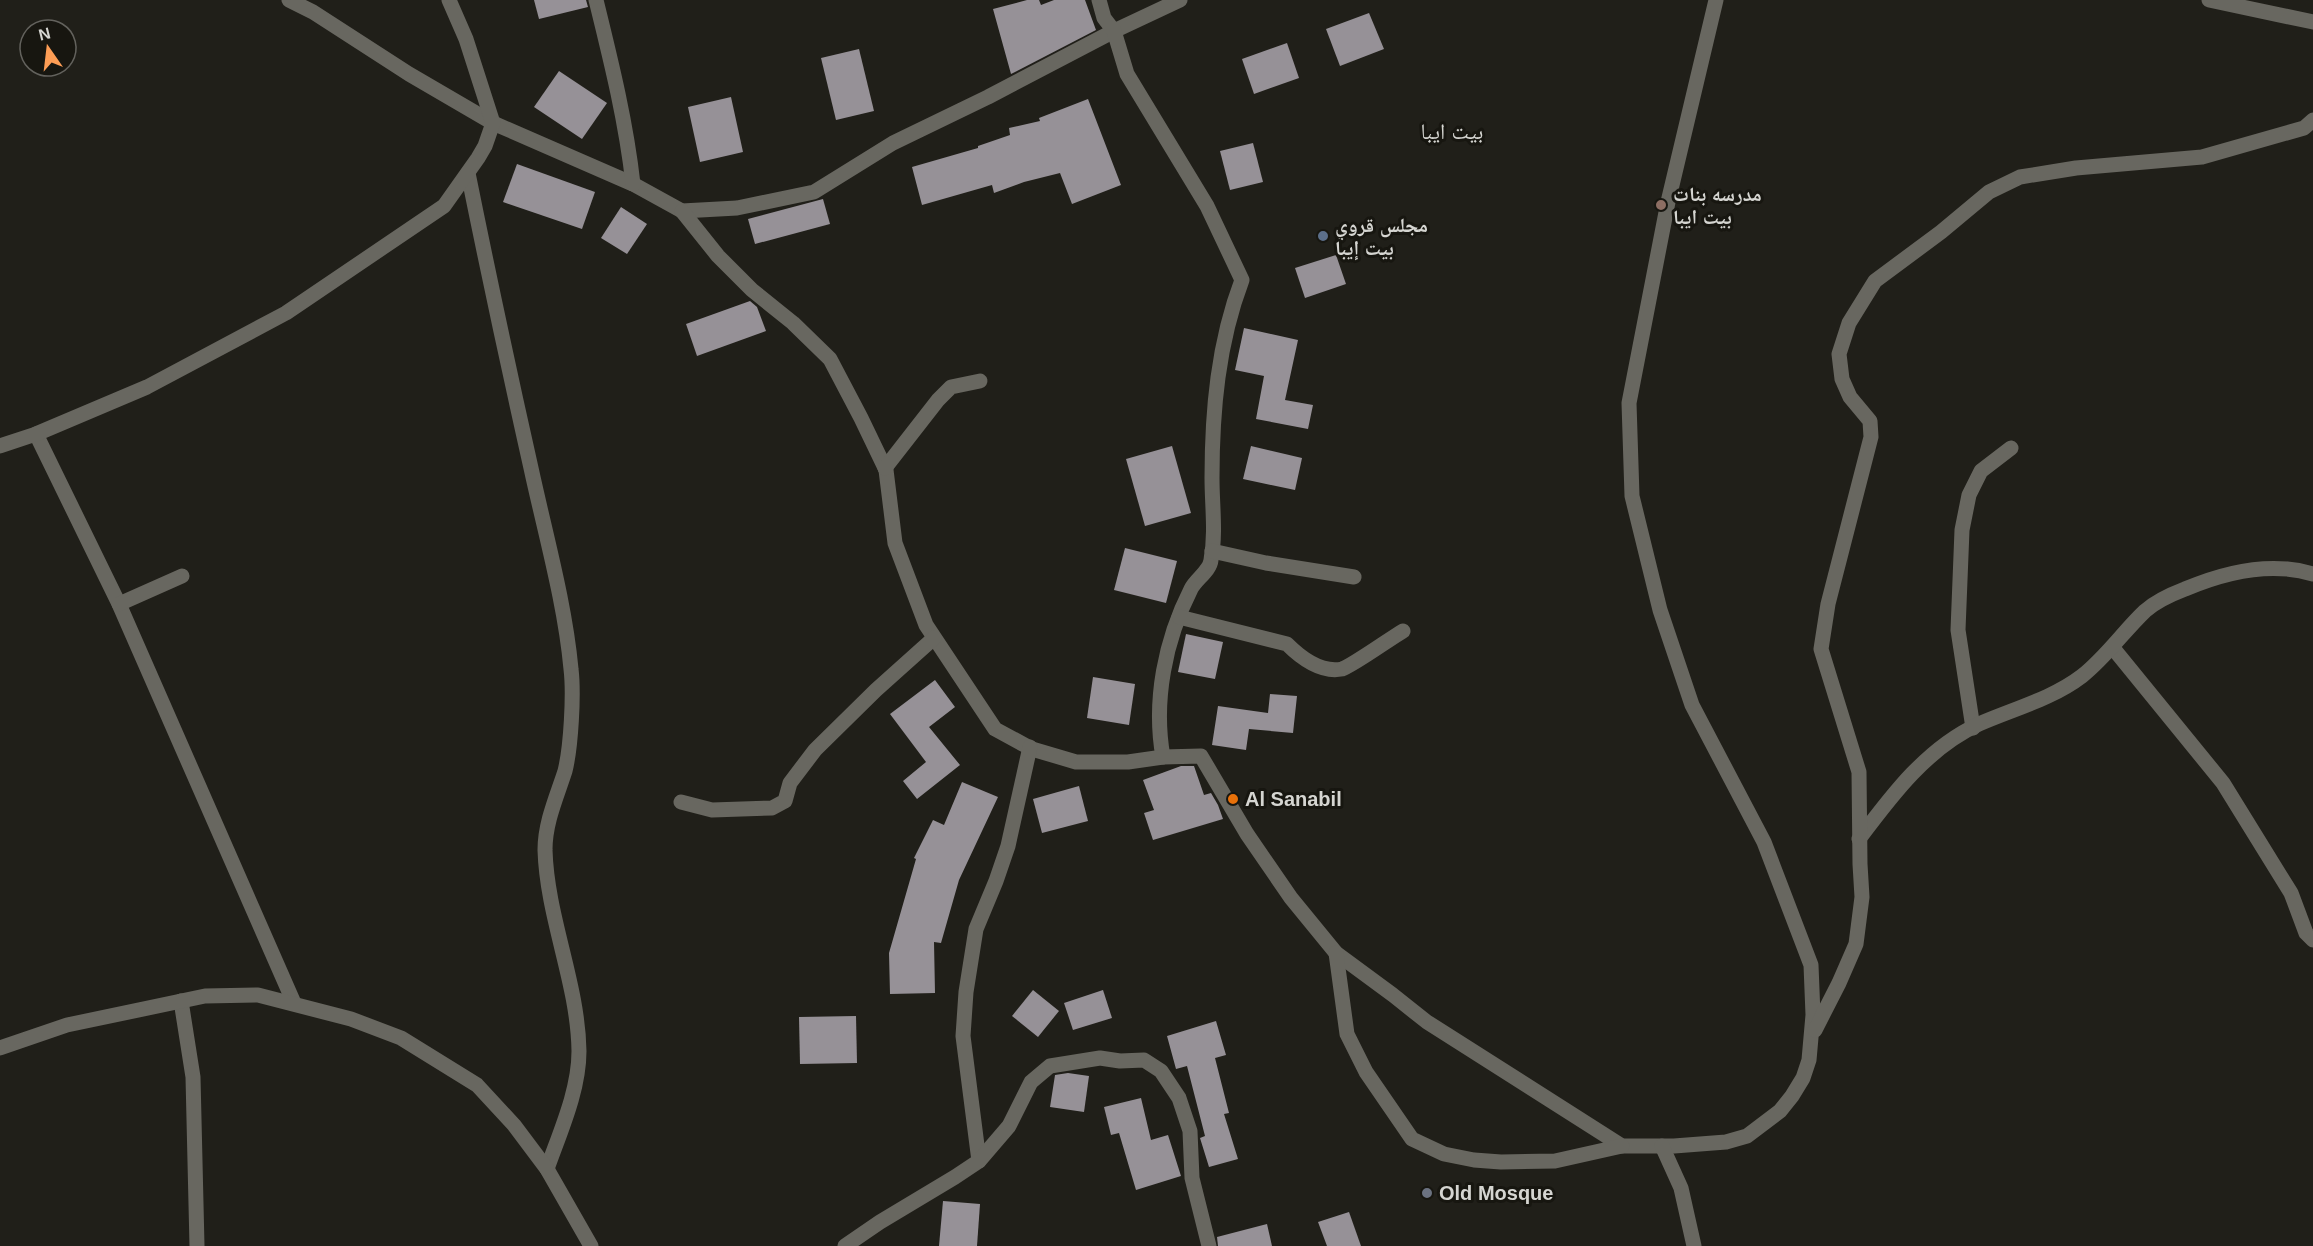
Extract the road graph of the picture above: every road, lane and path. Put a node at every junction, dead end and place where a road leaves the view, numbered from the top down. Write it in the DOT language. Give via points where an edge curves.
graph roads {
  1 [pos="289,0"];
  2 [pos="449,0"];
  3 [pos="596,0"];
  4 [pos="1099,0"];
  5 [pos="1180,0"];
  6 [pos="1716,0"];
  7 [pos="2214,0"];
  8 [pos="2313,22"];
  9 [pos="1114,31"];
  10 [pos="2313,120"];
  11 [pos="493,123"];
  12 [pos="468,173"];
  13 [pos="633,184"];
  14 [pos="682,211"];
  15 [pos="980,381"];
  16 [pos="36,434"];
  17 [pos="0,446"];
  18 [pos="2011,448"];
  19 [pos="885,468"];
  20 [pos="1212,551"];
  21 [pos="2312,572"];
  22 [pos="182,576"];
  23 [pos="1354,577"];
  24 [pos="119,604"];
  25 [pos="1179,617"];
  26 [pos="1403,631"];
  27 [pos="934,638"];
  28 [pos="2113,648"];
  29 [pos="1973,728"];
  30 [pos="1030,747"];
  31 [pos="1163,757"];
  32 [pos="681,802"];
  33 [pos="1859,840"];
  34 [pos="2313,940"];
  35 [pos="1336,953"];
  36 [pos="181,1001"];
  37 [pos="294,1004"];
  38 [pos="1812,1035"];
  39 [pos="0,1048"];
  40 [pos="1622,1146"];
  41 [pos="1662,1146"];
  42 [pos="979,1161"];
  43 [pos="547,1169"];
  44 [pos="197,1246"];
  45 [pos="591,1246"];
  46 [pos="845,1246"];
  47 [pos="1209,1246"];
  48 [pos="1694,1246"];
  1 -- 11 [label="street"];
  2 -- 11 [label="street"];
  3 -- 13 [label="street" via="618,91"];
  4 -- 9 [label="street" via="1104,18"];
  5 -- 9 [label="street"];
  6 -- 38 [label="street" via="1668,202 1629,403 1632,496 1660,610 1692,705 1764,842 1811,965"];
  7 -- 8 [label="street"];
  9 -- 14 [label="street" via="893,143 814,192 737,208"];
  9 -- 20 [label="street" via="1127,74 1207,206 1242,280 1222,344 1213,430"];
  10 -- 33 [label="street" via="2304,128 2202,157 2020,177 1989,192 1875,281 1848,323 1839,354 1842,379 1850,397 1870,421 1871,437 1828,604 1821,649 1859,772"];
  11 -- 12 [label="street" via="485,146"];
  11 -- 13 [label="street"];
  12 -- 16 [label="street" via="444,206 286,314 147,387"];
  12 -- 43 [label="street" via="572,671 566,768 551,810 545,846 547,884 579,1052 577,1082"];
  13 -- 14 [label="street"];
  14 -- 19 [label="street" via="738,277 830,359"];
  15 -- 19 [label="street" via="951,387"];
  16 -- 17 [label="street"];
  16 -- 24 [label="street"];
  18 -- 29 [label="street" via="1981,471 1969,495 1962,530 1958,630"];
  19 -- 27 [label="street" via="895,543"];
  20 -- 23 [label="street"];
  20 -- 25 [label="street" via="1211,564 1191,586"];
  21 -- 28 [label="street" via="2271,568 2235,571 2202,582 2146,610"];
  22 -- 24 [label="street"];
  24 -- 37 [label="street"];
  25 -- 26 [label="street" via="1287,644 1319,667 1342,669"];
  25 -- 31 [label="street" via="1170,640 1160,700"];
  27 -- 30 [label="street" via="995,729"];
  27 -- 32 [label="street" via="815,750 790,783 785,801 772,808 712,810"];
  28 -- 29 [label="street" via="2081,677"];
  28 -- 34 [label="street" via="2223,783 2291,893 2306,933"];
  29 -- 33 [label="street" via="1943,746 1899,786"];
  30 -- 31 [label="street" via="1076,762"];
  30 -- 42 [label="street" via="1008,846 975,928 966,992 963,1036"];
  31 -- 35 [label="street" via="1201,756 1265,861"];
  33 -- 38 [label="street" via="1862,897 1856,944"];
  35 -- 40 [label="street" via="1427,1022"];
  35 -- 40 [label="street" via="1347,1034 1366,1072 1412,1139 1444,1154 1501,1162 1555,1161"];
  36 -- 37 [label="street" via="205,996 258,995"];
  36 -- 39 [label="street" via="67,1025"];
  36 -- 44 [label="street" via="193,1077"];
  37 -- 43 [label="street" via="401,1038 477,1085"];
  38 -- 41 [label="street" via="1803,1078 1780,1111 1762,1126 1747,1136 1725,1142"];
  40 -- 41 [label="street"];
  41 -- 48 [label="street" via="1681,1188"];
  42 -- 46 [label="street"];
  42 -- 47 [label="street" via="1009,1126 1031,1082 1050,1066 1100,1058 1144,1060 1161,1071 1179,1098 1190,1131 1192,1178"];
  43 -- 45 [label="street"];
}
